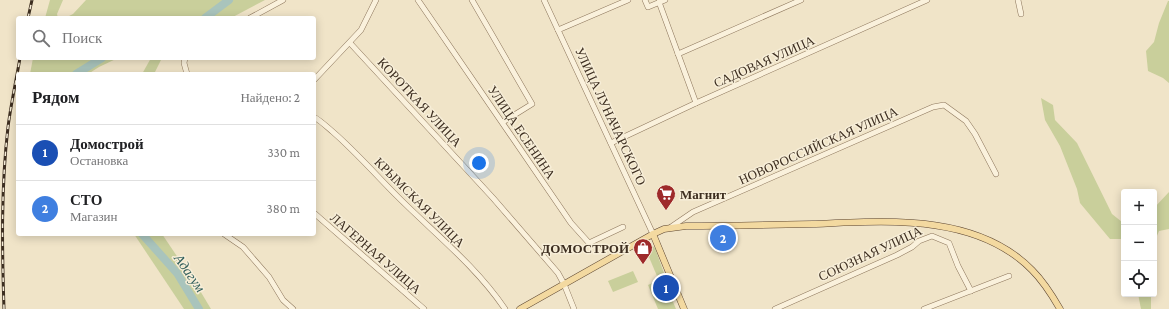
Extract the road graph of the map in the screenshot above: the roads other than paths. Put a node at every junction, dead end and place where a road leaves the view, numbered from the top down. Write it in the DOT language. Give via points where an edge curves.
graph roads {
  1 [pos="283,0"];
  2 [pos="376,0"];
  3 [pos="418,0"];
  4 [pos="472,0"];
  5 [pos="544,0"];
  6 [pos="628,0"];
  7 [pos="645,0"];
  8 [pos="665,0"];
  9 [pos="801,0"];
  10 [pos="927,0"];
  11 [pos="1018,0"];
  12 [pos="659,2"];
  13 [pos="1022,14"];
  14 [pos="254,16"];
  15 [pos="558,30"];
  16 [pos="350,43"];
  17 [pos="678,54"];
  18 [pos="185,60"];
  19 [pos="186,72"];
  20 [pos="316,78"];
  21 [pos="696,103"];
  22 [pos="316,120"];
  23 [pos="503,122"];
  24 [pos="611,143"];
  25 [pos="996,174"];
  26 [pos="316,215"];
  27 [pos="623,227"];
  28 [pos="671,228"];
  29 [pos="653,234"];
  30 [pos="227,236"];
  31 [pos="1009,276"];
  32 [pos="564,284"];
  33 [pos="971,291"];
  34 [pos="936,307"];
  35 [pos="293,309"];
  36 [pos="424,309"];
  37 [pos="505,309"];
  38 [pos="520,309"];
  39 [pos="574,309"];
  40 [pos="684,309"];
  41 [pos="775,309"];
  42 [pos="924,309"];
  43 [pos="1060,309"];
  1 -- 14 [label="street"];
  2 -- 16 [label="street" via="362,30"];
  3 -- 23 [label="street, УЛИЦА ЕСЕНИНА"];
  4 -- 23 [label="street" via="532,104"];
  5 -- 15 [label="street, УЛИЦА ЛУНАЧАРСКОГО"];
  6 -- 15 [label="street"];
  7 -- 12 [label="street" via="648,8"];
  8 -- 12 [label="street"];
  9 -- 17 [label="street"];
  10 -- 21 [label="street, САДОВАЯ УЛИЦА"];
  11 -- 13 [label="street"];
  12 -- 17 [label="street"];
  15 -- 24 [label="street, УЛИЦА ЛУНАЧАРСКОГО"];
  16 -- 20 [label="street"];
  16 -- 32 [label="street, КОРОТКАЯ УЛИЦА" via="493,198 558,273"];
  17 -- 21 [label="street"];
  18 -- 19 [label="street"];
  21 -- 24 [label="street, САДОВАЯ УЛИЦА"];
  22 -- 37 [label="street, КРЫМСКАЯ УЛИЦА" via="346,143 494,293"];
  23 -- 27 [label="street, УЛИЦА ЕСЕНИНА" via="571,223 588,243"];
  24 -- 29 [label="street, УЛИЦА ЛУНАЧАРСКОГО"];
  25 -- 28 [label="street, НОВОРОССИЙСКАЯ УЛИЦА" via="966,121 944,105 934,107 693,212"];
  26 -- 36 [label="street, ЛАГЕРНАЯ УЛИЦА"];
  28 -- 29 [label="main road, НОВОРОССИЙСКАЯ УЛИЦА"];
  28 -- 43 [label="main road" via="853,222 931,224 956,229 996,244 1017,258 1031,269"];
  29 -- 32 [label="main road, НОВОРОССИЙСКАЯ УЛИЦА"];
  29 -- 40 [label="main road, УЛИЦА ЛУНАЧАРСКОГО"];
  30 -- 35 [label="street" via="242,247 270,277 283,300"];
  31 -- 33 [label="street"];
  32 -- 38 [label="main road, НОВОРОССИЙСКАЯ УЛИЦА"];
  32 -- 39 [label="street, КОРОТКАЯ УЛИЦА"];
  33 -- 34 [label="street"];
  33 -- 41 [label="street, СОЮЗНАЯ УЛИЦА" via="948,243 932,236 897,255"];
  34 -- 42 [label="street"];
}
